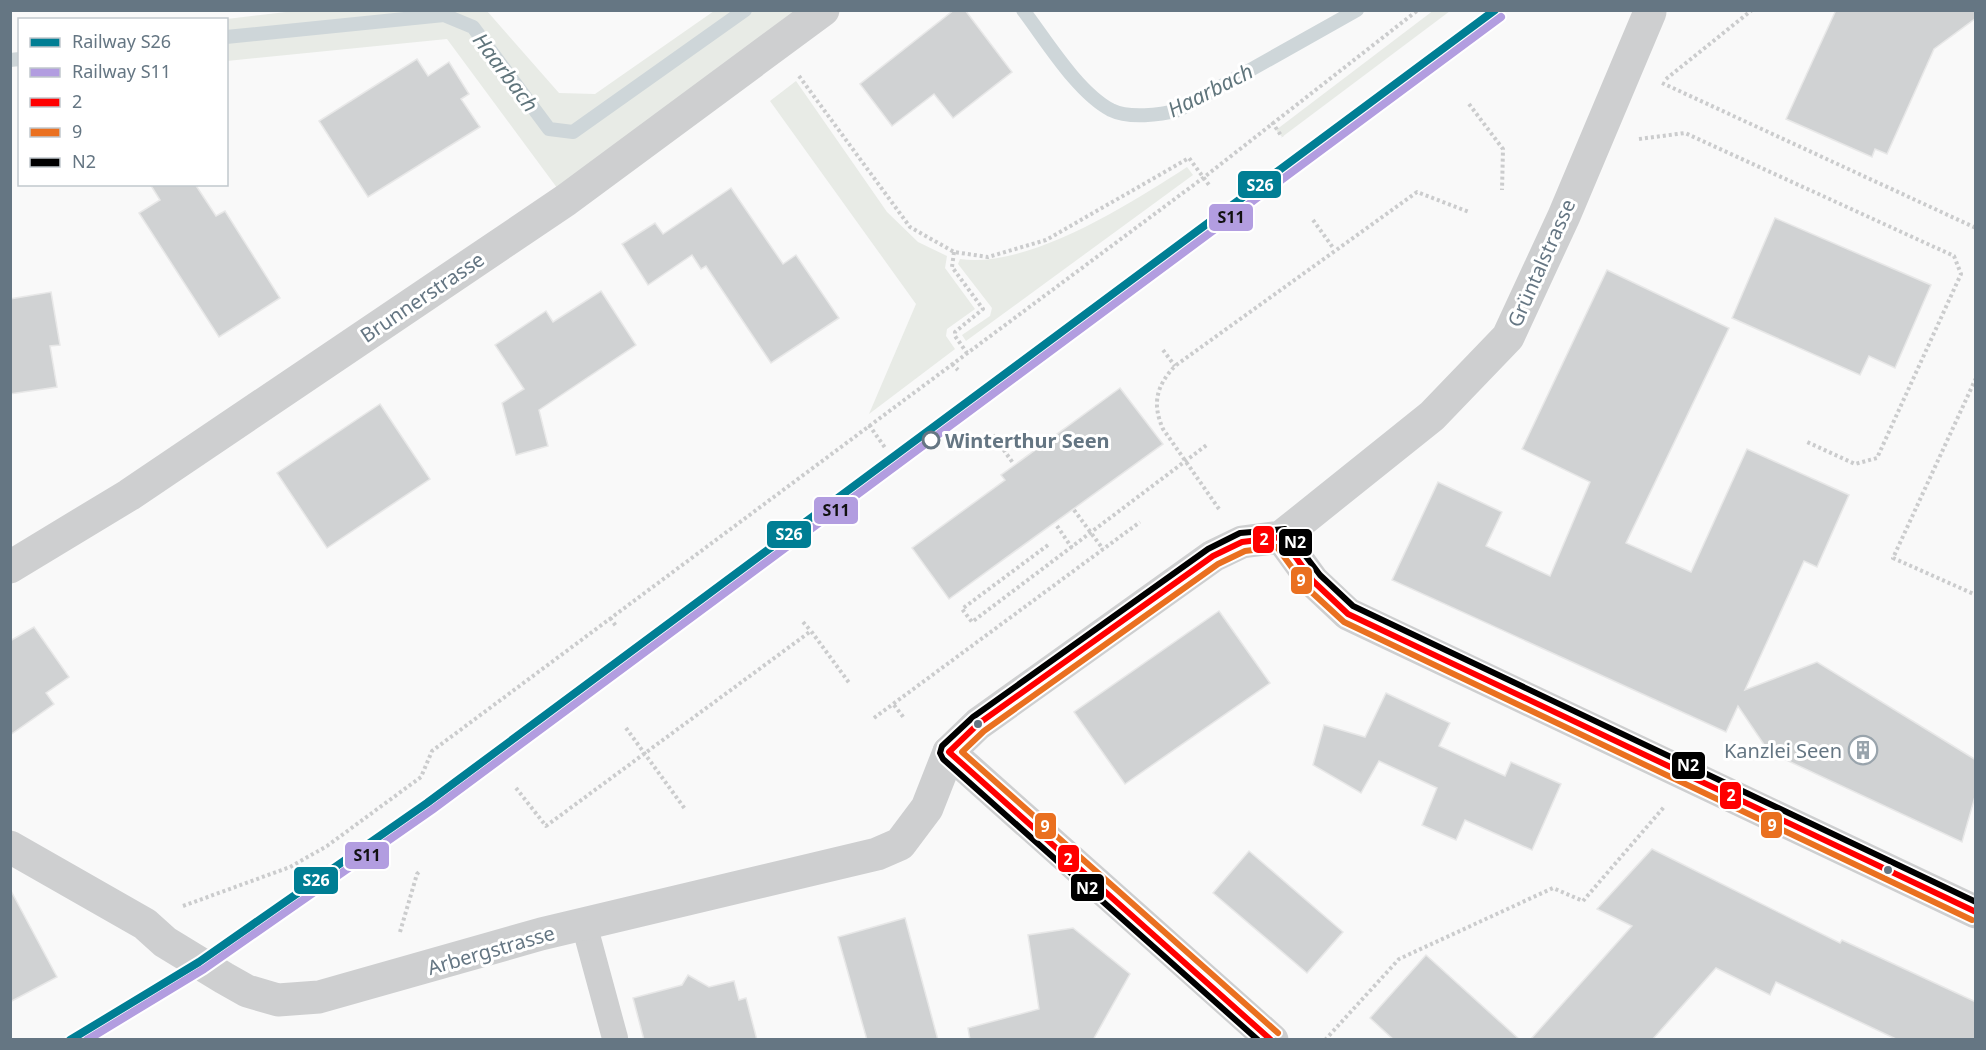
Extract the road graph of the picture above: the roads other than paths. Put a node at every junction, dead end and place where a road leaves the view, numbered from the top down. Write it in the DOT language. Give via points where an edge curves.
graph roads {
  1 [pos="824,10"];
  2 [pos="1650,11"];
  3 [pos="1281,537"];
  4 [pos="10,567"];
  5 [pos="950,752"];
  6 [pos="10,847"];
  7 [pos="1976,912"];
  8 [pos="584,924"];
  9 [pos="615,1038"];
  10 [pos="1272,1040"];
  1 -- 4 [label="street, Brunnerstrasse" via="546,213 129,495"];
  2 -- 3 [label="street, Grüntalstrasse" via="1508,337 1432,416"];
  3 -- 5 [label="street" via="1242,542 1213,556 998,710"];
  3 -- 7 [label="street" via="1313,581 1348,614"];
  5 -- 8 [label="street, Arbergstrasse" via="927,808 900,844 866,857"];
  5 -- 10 [label="street"];
  6 -- 8 [label="street, Arbergstrasse" via="136,919 165,942 247,991 278,1000 319,997"];
  8 -- 9 [label="lane"];
}
